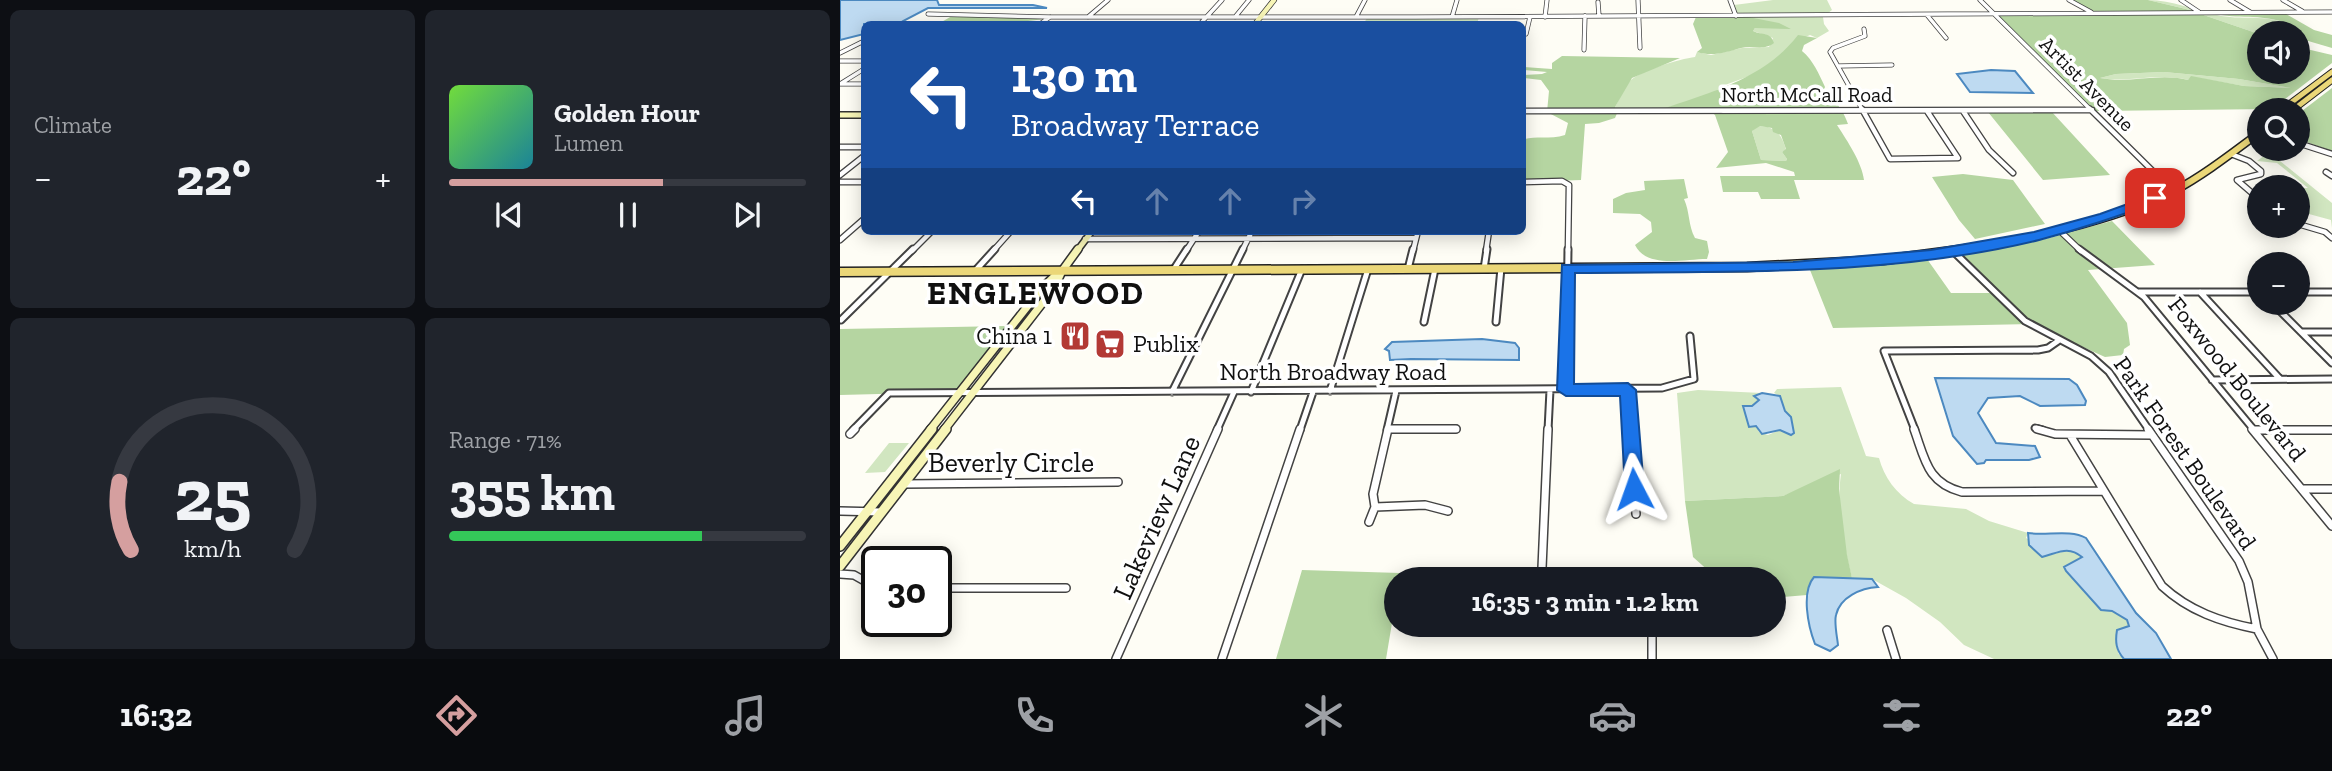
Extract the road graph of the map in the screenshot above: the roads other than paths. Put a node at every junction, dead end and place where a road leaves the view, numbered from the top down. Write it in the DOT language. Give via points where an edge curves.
graph roads {
  1 [pos="1108,0"];
  2 [pos="1223,0"];
  3 [pos="1249,0"];
  4 [pos="1274,0"];
  5 [pos="1365,0"];
  6 [pos="1457,0"];
  7 [pos="1547,0"];
  8 [pos="1637,0"];
  9 [pos="1730,0"];
  10 [pos="1980,0"];
  11 [pos="2070,0"];
  12 [pos="2181,0"];
  13 [pos="2230,0"];
  14 [pos="2283,0"];
  15 [pos="1598,2"];
  16 [pos="2199,12"];
  17 [pos="2250,12"];
  18 [pos="2305,12"];
  19 [pos="2332,12"];
  20 [pos="928,14"];
  21 [pos="1994,14"];
  22 [pos="2094,14"];
  23 [pos="1927,15"];
  24 [pos="1261,16"];
  25 [pos="1585,16"];
  26 [pos="1599,16"];
  27 [pos="1638,16"];
  28 [pos="1736,16"];
  29 [pos="1050,17"];
  30 [pos="1088,17"];
  31 [pos="1102,17"];
  32 [pos="1155,17"];
  33 [pos="1207,17"];
  34 [pos="1235,17"];
  35 [pos="1315,17"];
  36 [pos="1356,17"];
  37 [pos="1452,17"];
  38 [pos="1479,17"];
  39 [pos="1530,17"];
  40 [pos="1545,17"];
  41 [pos="1044,21"];
  42 [pos="1097,21"];
  43 [pos="1150,21"];
  44 [pos="1203,21"];
  45 [pos="1257,21"];
  46 [pos="1312,21"];
  47 [pos="1478,21"];
  48 [pos="1864,29"];
  49 [pos="1526,31"];
  50 [pos="1945,38"];
  51 [pos="861,42"];
  52 [pos="1640,48"];
  53 [pos="1584,50"];
  54 [pos="840,53"];
  55 [pos="840,61"];
  56 [pos="861,61"];
  57 [pos="1892,65"];
  58 [pos="1838,66"];
  59 [pos="861,71"];
  60 [pos="2332,72"];
  61 [pos="2332,80"];
  62 [pos="840,84"];
  63 [pos="861,84"];
  64 [pos="2297,98"];
  65 [pos="2309,98"];
  66 [pos="2092,110"];
  67 [pos="1526,111"];
  68 [pos="1862,111"];
  69 [pos="1927,111"];
  70 [pos="1963,111"];
  71 [pos="840,115"];
  72 [pos="861,115"];
  73 [pos="2247,142"];
  74 [pos="840,147"];
  75 [pos="861,147"];
  76 [pos="2310,147"];
  77 [pos="2231,154"];
  78 [pos="2332,154"];
  79 [pos="861,158"];
  80 [pos="2326,172"];
  81 [pos="2012,173"];
  82 [pos="840,174"];
  83 [pos="2257,175"];
  84 [pos="2332,176"];
  85 [pos="2247,178"];
  86 [pos="840,182"];
  87 [pos="861,182"];
  88 [pos="1526,182"];
  89 [pos="1566,182"];
  90 [pos="2247,189"];
  91 [pos="2173,191"];
  92 [pos="861,222"];
  93 [pos="2310,228"];
  94 [pos="2059,230"];
  95 [pos="928,235"];
  96 [pos="1008,235"];
  97 [pos="1088,235"];
  98 [pos="1197,235"];
  99 [pos="1250,235"];
  100 [pos="1417,235"];
  101 [pos="1488,235"];
  102 [pos="1416,238"];
  103 [pos="2332,238"];
  104 [pos="1085,239"];
  105 [pos="1248,239"];
  106 [pos="840,240"];
  107 [pos="1194,240"];
  108 [pos="1952,251"];
  109 [pos="1501,268"];
  110 [pos="1567,268"];
  111 [pos="1368,269"];
  112 [pos="1408,269"];
  113 [pos="1435,269"];
  114 [pos="1484,269"];
  115 [pos="1174,270"];
  116 [pos="1233,270"];
  117 [pos="1302,270"];
  118 [pos="975,271"];
  119 [pos="1062,271"];
  120 [pos="840,272"];
  121 [pos="889,272"];
  122 [pos="2135,292"];
  123 [pos="2200,292"];
  124 [pos="2247,292"];
  125 [pos="2310,292"];
  126 [pos="2332,292"];
  127 [pos="2284,315"];
  128 [pos="841,320"];
  129 [pos="1424,322"];
  130 [pos="1496,322"];
  131 [pos="2301,332"];
  132 [pos="2332,332"];
  133 [pos="1690,336"];
  134 [pos="2058,341"];
  135 [pos="2332,363"];
  136 [pos="2280,379"];
  137 [pos="2332,379"];
  138 [pos="2212,380"];
  139 [pos="1549,390"];
  140 [pos="1566,390"];
  141 [pos="1628,390"];
  142 [pos="1330,391"];
  143 [pos="1396,391"];
  144 [pos="961,392"];
  145 [pos="1171,392"];
  146 [pos="1234,392"];
  147 [pos="1251,392"];
  148 [pos="1313,392"];
  149 [pos="974,393"];
  150 [pos="2035,428"];
  151 [pos="1388,429"];
  152 [pos="1456,429"];
  153 [pos="2253,430"];
  154 [pos="2332,430"];
  155 [pos="850,435"];
  156 [pos="2070,435"];
  157 [pos="2152,435"];
  158 [pos="1118,482"];
  159 [pos="903,484"];
  160 [pos="2302,489"];
  161 [pos="2332,489"];
  162 [pos="2103,491"];
  163 [pos="1375,507"];
  164 [pos="840,511"];
  165 [pos="866,512"];
  166 [pos="881,512"];
  167 [pos="1448,512"];
  168 [pos="1636,514"];
  169 [pos="1369,522"];
  170 [pos="2332,526"];
  171 [pos="840,546"];
  172 [pos="840,565"];
  173 [pos="1542,567"];
  174 [pos="840,574"];
  175 [pos="861,579"];
  176 [pos="952,588"];
  177 [pos="1066,588"];
  178 [pos="2257,629"];
  179 [pos="1887,630"];
  180 [pos="1652,637"];
  181 [pos="1116,659"];
  182 [pos="1222,659"];
  183 [pos="1653,659"];
  184 [pos="1896,659"];
  185 [pos="2273,659"];
  1 -- 30 [label="street"];
  2 -- 33 [label="street"];
  3 -- 34 [label="street"];
  4 -- 24 [label="main road"];
  5 -- 36 [label="street"];
  6 -- 37 [label="street"];
  7 -- 40 [label="street"];
  8 -- 27 [label="street"];
  9 -- 28 [label="street"];
  10 -- 21 [label="street, Artist Avenue"];
  11 -- 22 [label="street"];
  12 -- 16 [label="street"];
  13 -- 17 [label="street"];
  14 -- 18 [label="street"];
  15 -- 26 [label="street"];
  16 -- 17 [label="street"];
  16 -- 22 [label="street"];
  17 -- 18 [label="street"];
  18 -- 19 [label="street"];
  20 -- 29 [label="street"];
  21 -- 22 [label="street"];
  21 -- 23 [label="street"];
  21 -- 66 [label="street, Artist Avenue"];
  23 -- 28 [label="street"];
  23 -- 50 [label="street"];
  24 -- 34 [label="street"];
  24 -- 35 [label="street"];
  24 -- 45 [label="main road"];
  25 -- 26 [label="street"];
  25 -- 40 [label="street"];
  25 -- 53 [label="street"];
  26 -- 27 [label="street"];
  27 -- 28 [label="street"];
  27 -- 52 [label="street"];
  29 -- 30 [label="street"];
  29 -- 41 [label="street"];
  30 -- 31 [label="street"];
  31 -- 32 [label="street"];
  31 -- 42 [label="street"];
  32 -- 33 [label="street"];
  32 -- 43 [label="street"];
  33 -- 34 [label="street"];
  33 -- 44 [label="street"];
  35 -- 36 [label="street"];
  35 -- 46 [label="street"];
  36 -- 37 [label="street"];
  37 -- 38 [label="street"];
  38 -- 39 [label="street"];
  38 -- 47 [label="street"];
  39 -- 40 [label="street"];
  39 -- 49 [label="street"];
  48 -- 58 [label="street" via="1865,36 1830,50"];
  51 -- 54 [label="street"];
  55 -- 56 [label="street"];
  57 -- 58 [label="street"];
  58 -- 68 [label="street"];
  59 -- 62 [label="street"];
  60 -- 64 [label="main road"];
  61 -- 65 [label="main road"];
  62 -- 63 [label="street"];
  66 -- 70 [label="street, North McCall Road"];
  66 -- 91 [label="street, Artist Avenue"];
  67 -- 68 [label="street, North McCall Road"];
  68 -- 69 [label="street, North McCall Road"];
  68 -- 69 [label="street" via="1890,159 1958,158"];
  69 -- 70 [label="street, North McCall Road"];
  70 -- 81 [label="street" via="1989,150"];
  71 -- 72 [label="main road"];
  73 -- 77 [label="main road"];
  74 -- 75 [label="street"];
  76 -- 78 [label="street"];
  77 -- 83 [label="street" via="2249,161 2261,171"];
  77 -- 91 [label="main road"];
  79 -- 82 [label="street"];
  80 -- 84 [label="street"];
  85 -- 90 [label="street" via="2237,180"];
  86 -- 87 [label="street"];
  88 -- 89 [label="street"];
  89 -- 110 [label="street" via="1570,196"];
  91 -- 94 [label="main road"];
  92 -- 106 [label="street"];
  93 -- 103 [label="street"];
  94 -- 108 [label="main road"];
  94 -- 122 [label="street, Foxwood Boulevard"];
  95 -- 121 [label="street"];
  96 -- 118 [label="street"];
  97 -- 104 [label="main road"];
  98 -- 107 [label="street"];
  99 -- 105 [label="street"];
  100 -- 102 [label="street"];
  101 -- 114 [label="street"];
  102 -- 105 [label="street"];
  102 -- 112 [label="street"];
  104 -- 107 [label="street"];
  104 -- 119 [label="main road"];
  105 -- 107 [label="street"];
  105 -- 116 [label="street"];
  107 -- 115 [label="street"];
  108 -- 110 [label="main road" via="1793,266"];
  108 -- 134 [label="street, Park Forest Boulevard" via="2025,321"];
  109 -- 110 [label="main road"];
  109 -- 114 [label="main road"];
  109 -- 130 [label="street"];
  110 -- 140 [label="street"];
  111 -- 112 [label="main road"];
  111 -- 117 [label="main road"];
  111 -- 142 [label="street"];
  112 -- 113 [label="main road"];
  113 -- 114 [label="main road"];
  113 -- 129 [label="street"];
  115 -- 116 [label="main road"];
  115 -- 119 [label="main road"];
  116 -- 117 [label="main road"];
  116 -- 145 [label="street"];
  117 -- 147 [label="street"];
  118 -- 119 [label="main road"];
  118 -- 121 [label="main road"];
  119 -- 144 [label="main road" via="1042,288"];
  119 -- 149 [label="main road"];
  120 -- 121 [label="main road"];
  121 -- 128 [label="street"];
  122 -- 123 [label="street, Foxwood Boulevard"];
  122 -- 138 [label="street, Foxwood Boulevard" via="2152,306"];
  123 -- 124 [label="street, Foxwood Boulevard"];
  123 -- 136 [label="street"];
  125 -- 126 [label="street"];
  127 -- 131 [label="street"];
  131 -- 132 [label="street"];
  131 -- 135 [label="street"];
  133 -- 141 [label="street" via="1694,379 1662,388"];
  134 -- 157 [label="street, Park Forest Boulevard" via="2104,366"];
  134 -- 162 [label="street" via="2038,350 1884,351 1932,476 1941,485 1962,492"];
  136 -- 137 [label="street"];
  136 -- 138 [label="street"];
  138 -- 153 [label="street, Foxwood Boulevard"];
  139 -- 140 [label="street, North Broadway Road"];
  139 -- 143 [label="street, North Broadway Road"];
  139 -- 173 [label="street"];
  140 -- 141 [label="street, North Broadway Road"];
  141 -- 168 [label="street"];
  142 -- 143 [label="street, North Broadway Road"];
  142 -- 148 [label="street, North Broadway Road"];
  143 -- 151 [label="street"];
  144 -- 149 [label="street, North Broadway Road"];
  144 -- 155 [label="street, North Broadway Road" via="889,393"];
  144 -- 165 [label="main road"];
  145 -- 146 [label="street, North Broadway Road"];
  145 -- 149 [label="street, North Broadway Road"];
  146 -- 147 [label="street, North Broadway Road"];
  146 -- 181 [label="street, Lakeview Lane"];
  147 -- 148 [label="street, North Broadway Road"];
  148 -- 182 [label="street"];
  149 -- 159 [label="main road"];
  150 -- 156 [label="street"];
  151 -- 152 [label="street"];
  151 -- 163 [label="street" via="1373,494"];
  153 -- 154 [label="street"];
  153 -- 160 [label="street, Foxwood Boulevard"];
  156 -- 157 [label="street"];
  156 -- 162 [label="street"];
  157 -- 178 [label="street, Park Forest Boulevard" via="2239,561"];
  158 -- 159 [label="street, Beverly Circle"];
  159 -- 166 [label="main road"];
  160 -- 161 [label="street"];
  160 -- 170 [label="street, Foxwood Boulevard"];
  162 -- 178 [label="street" via="2165,590 2211,618"];
  163 -- 167 [label="street" via="1425,505"];
  163 -- 169 [label="street"];
  164 -- 165 [label="street"];
  165 -- 166 [label="street"];
  165 -- 171 [label="main road"];
  166 -- 172 [label="main road"];
  174 -- 175 [label="street"];
  176 -- 177 [label="street"];
  178 -- 185 [label="street, Park Forest Boulevard"];
  179 -- 184 [label="street"];
  180 -- 183 [label="street"];
}
